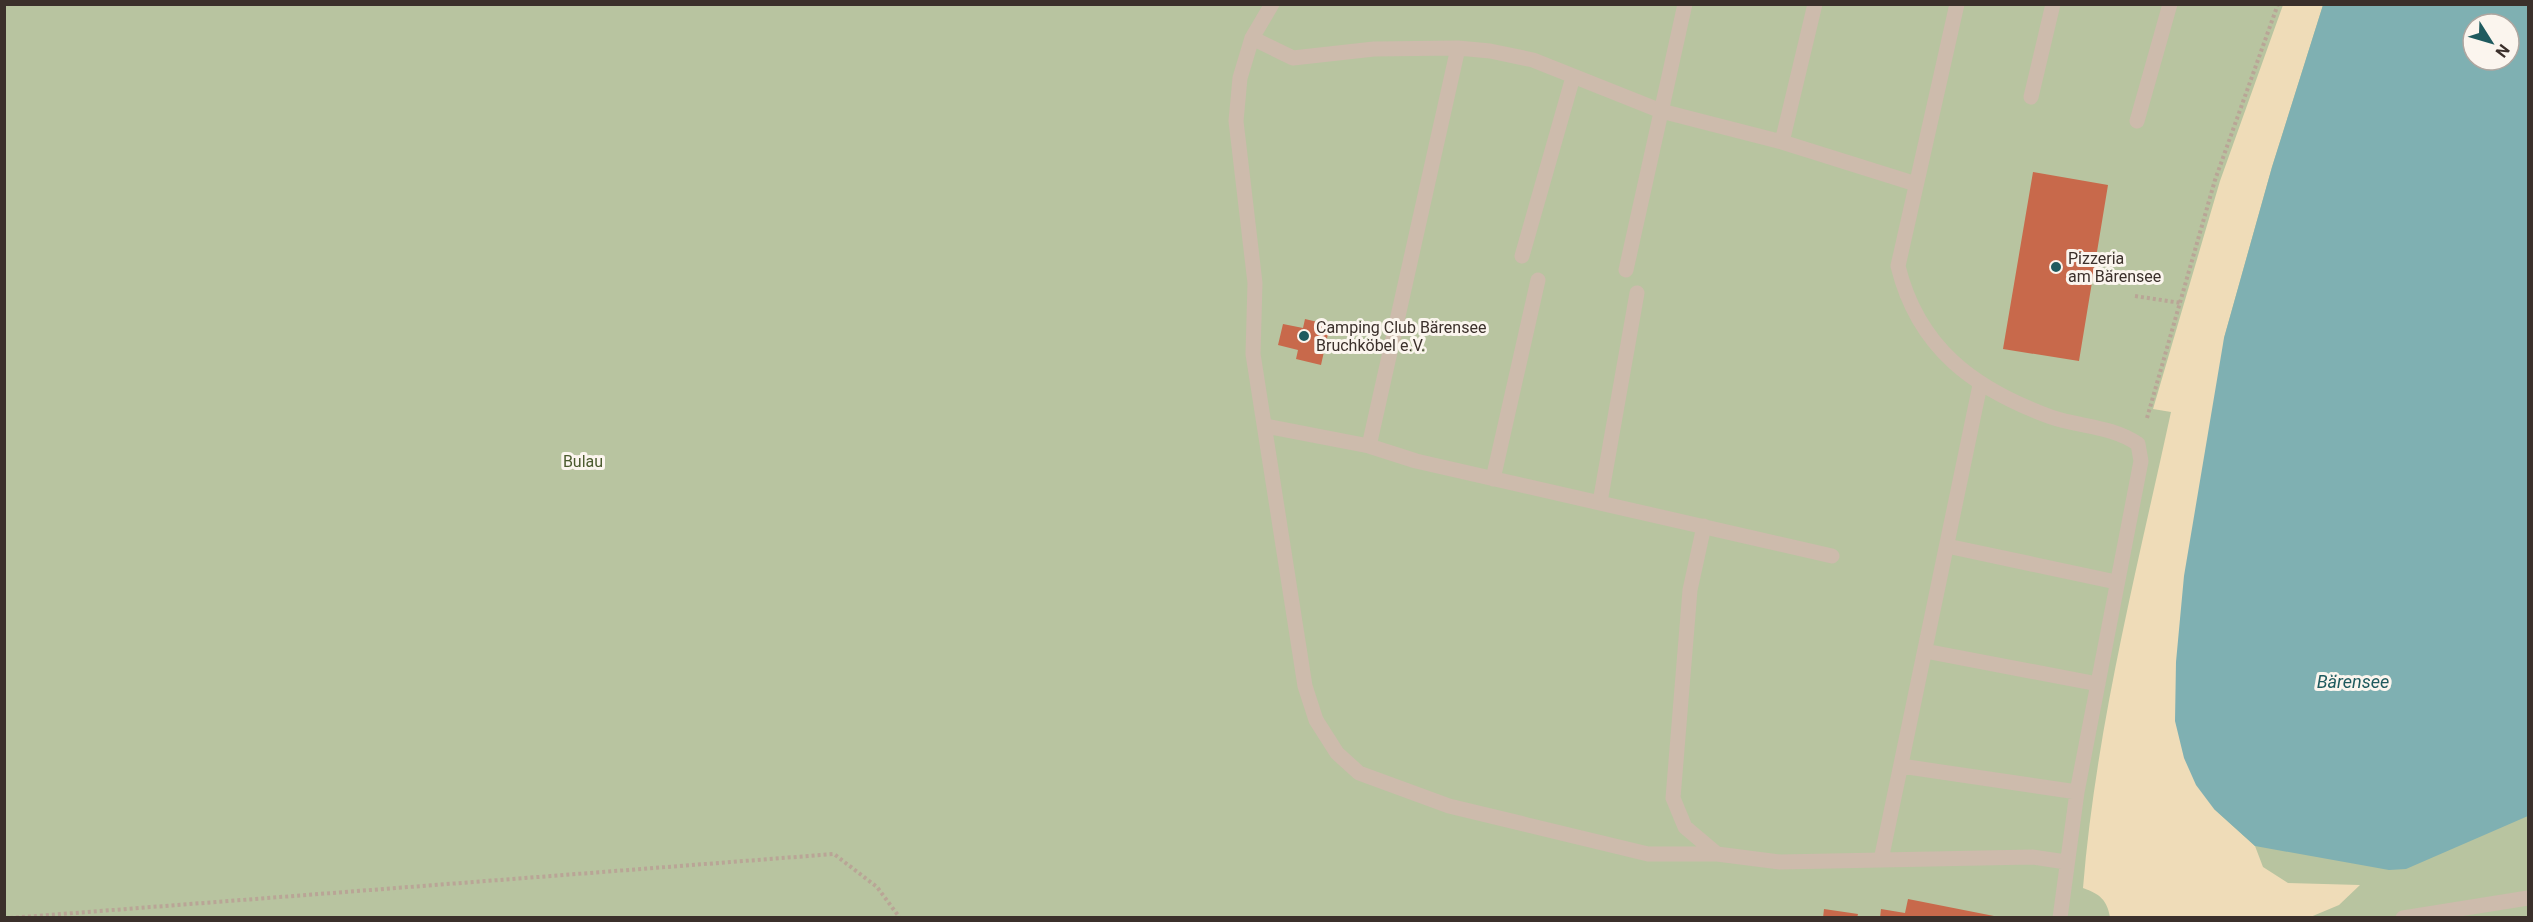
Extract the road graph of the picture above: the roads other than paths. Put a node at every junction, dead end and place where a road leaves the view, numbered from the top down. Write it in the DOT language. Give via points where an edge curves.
graph roads {
  1 [pos="1272,4"];
  2 [pos="1685,4"];
  3 [pos="1815,4"];
  4 [pos="1958,4"];
  5 [pos="2053,4"];
  6 [pos="2170,4"];
  7 [pos="1252,38"];
  8 [pos="1458,48"];
  9 [pos="1573,78"];
  10 [pos="2031,96"];
  11 [pos="1661,111"];
  12 [pos="2137,121"];
  13 [pos="1782,142"];
  14 [pos="1916,184"];
  15 [pos="1522,256"];
  16 [pos="1626,270"];
  17 [pos="1538,280"];
  18 [pos="1637,292"];
  19 [pos="1980,385"];
  20 [pos="1266,426"];
  21 [pos="1369,446"];
  22 [pos="1493,478"];
  23 [pos="1600,502"];
  24 [pos="1704,526"];
  25 [pos="1947,546"];
  26 [pos="1832,556"];
  27 [pos="2116,582"];
  28 [pos="1925,651"];
  29 [pos="2098,684"];
  30 [pos="1901,766"];
  31 [pos="2077,792"];
  32 [pos="1717,855"];
  33 [pos="1881,860"];
  34 [pos="2067,862"];
  35 [pos="2529,898"];
  36 [pos="2060,918"];
  37 [pos="2403,918"];
  1 -- 7 [label="lane"];
  2 -- 11 [label="lane"];
  3 -- 13 [label="lane"];
  4 -- 14 [label="lane"];
  5 -- 10 [label="lane"];
  6 -- 12 [label="lane"];
  7 -- 8 [label="lane" via="1293,58 1374,49"];
  7 -- 20 [label="lane" via="1240,78 1236,121 1255,283 1253,354"];
  8 -- 9 [label="lane" via="1533,60"];
  8 -- 21 [label="lane"];
  9 -- 11 [label="lane"];
  9 -- 15 [label="lane"];
  11 -- 13 [label="lane"];
  11 -- 16 [label="lane"];
  13 -- 14 [label="lane"];
  14 -- 19 [label="lane" via="1898,266 1904,293 1938,350"];
  17 -- 22 [label="lane"];
  18 -- 23 [label="lane"];
  19 -- 25 [label="lane"];
  19 -- 27 [label="lane" via="2051,417 2123,434 2138,444 2141,461"];
  20 -- 21 [label="lane"];
  20 -- 32 [label="lane" via="1305,686 1316,720 1337,753 1359,773 1449,806 1648,854"];
  21 -- 22 [label="lane"];
  22 -- 23 [label="lane"];
  23 -- 24 [label="lane"];
  24 -- 26 [label="lane"];
  24 -- 32 [label="lane" via="1690,590 1673,798 1685,827"];
  25 -- 27 [label="lane"];
  25 -- 28 [label="lane"];
  27 -- 29 [label="lane"];
  28 -- 29 [label="lane"];
  28 -- 30 [label="lane"];
  29 -- 31 [label="lane"];
  30 -- 31 [label="lane"];
  30 -- 33 [label="lane"];
  31 -- 34 [label="lane"];
  32 -- 33 [label="lane" via="1780,862"];
  33 -- 34 [label="lane" via="2032,858"];
  34 -- 36 [label="lane"];
  35 -- 37 [label="lane"];
}
